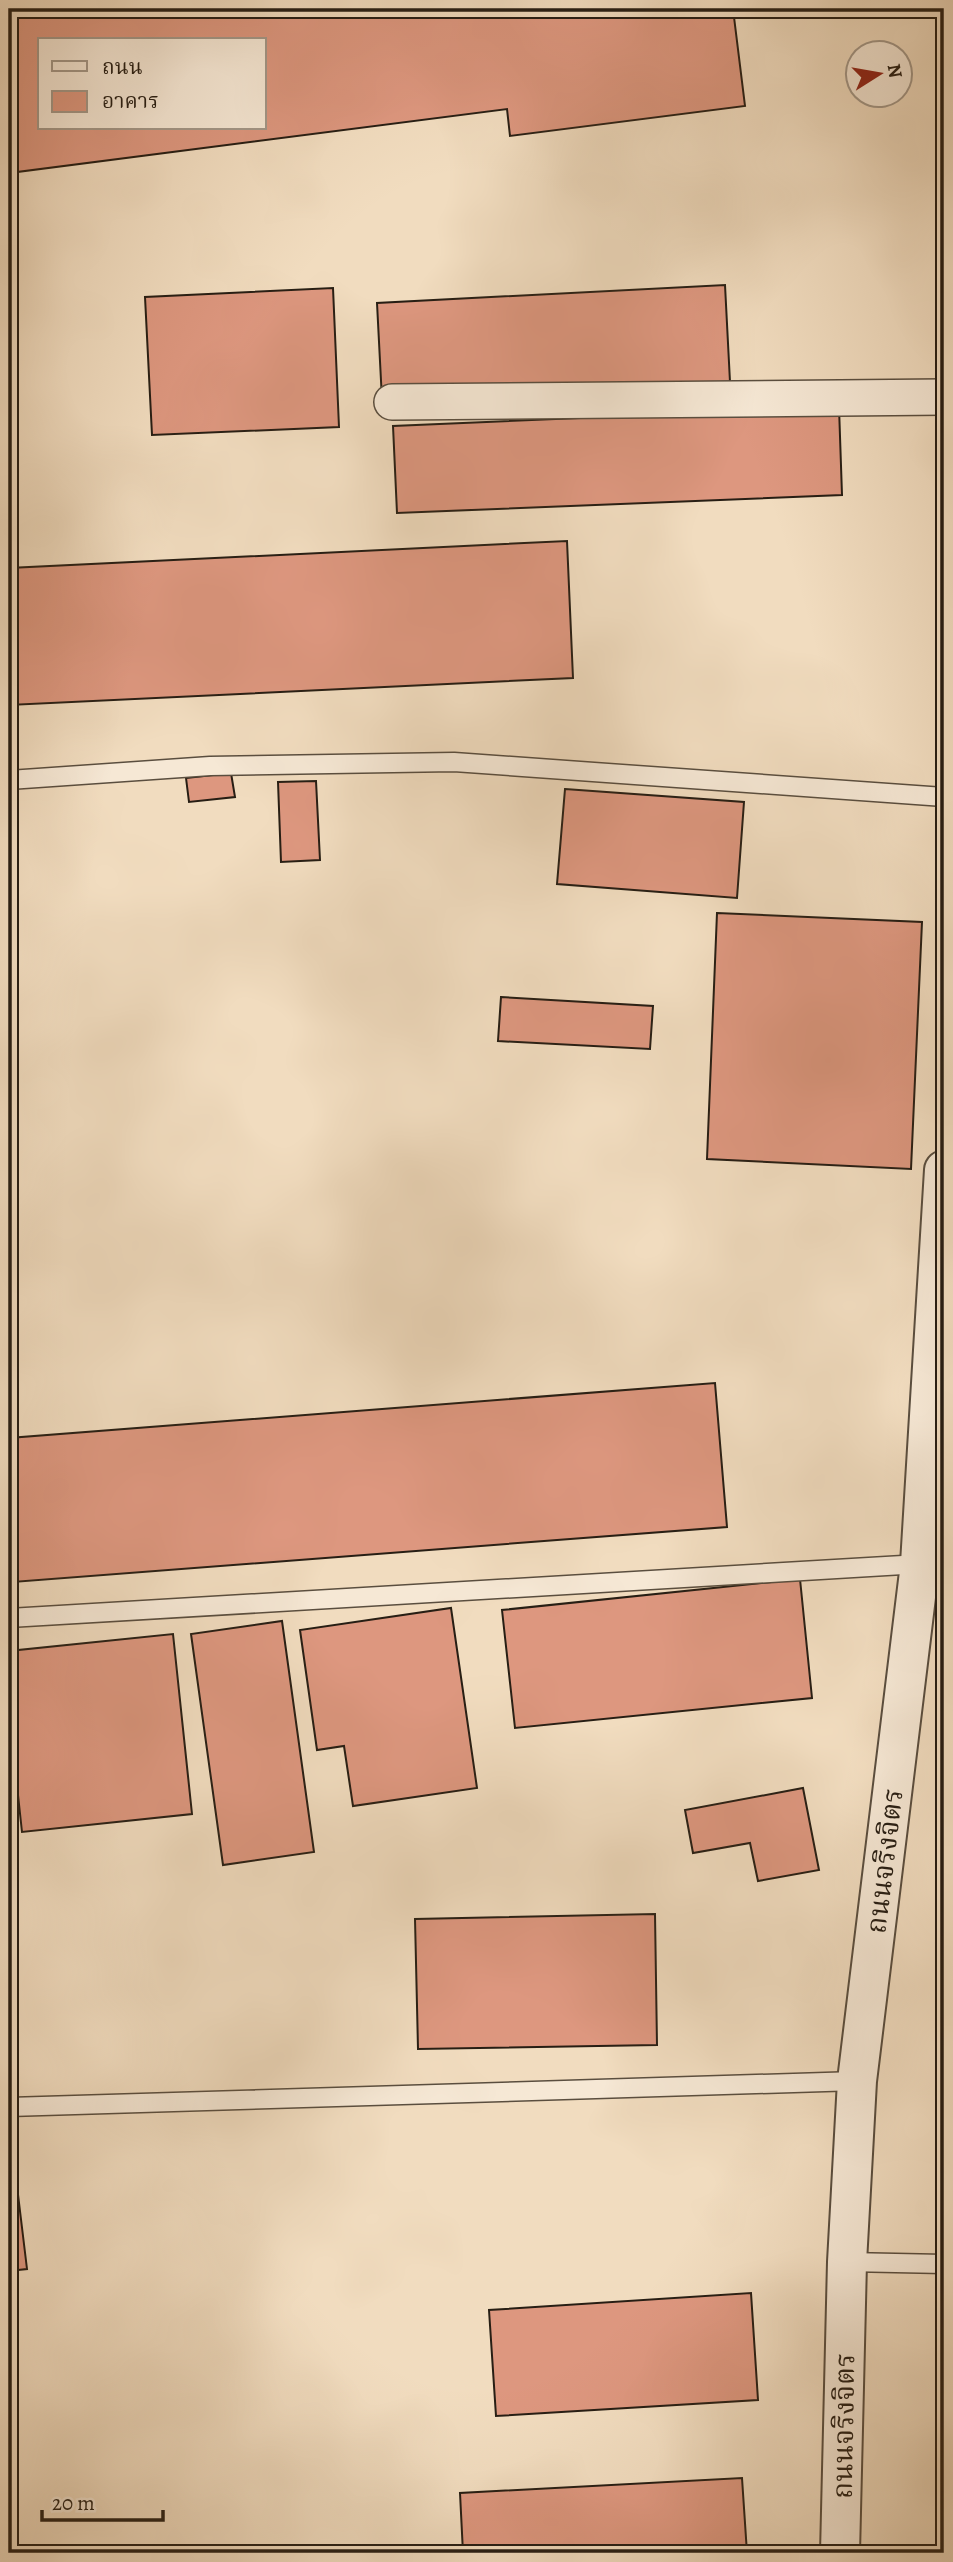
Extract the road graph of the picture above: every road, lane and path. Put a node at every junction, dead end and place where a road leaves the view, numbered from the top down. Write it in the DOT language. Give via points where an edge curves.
graph roads {
  1 [pos="944,397"];
  2 [pos="392,402"];
  3 [pos="9,780"];
  4 [pos="944,797"];
  5 [pos="944,1170"];
  6 [pos="920,1564"];
  7 [pos="9,1618"];
  8 [pos="857,2081"];
  9 [pos="9,2107"];
  10 [pos="847,2262"];
  11 [pos="944,2264"];
  12 [pos="840,2553"];
  1 -- 2 [label="street"];
  3 -- 4 [label="lane" via="209,766 454,762"];
  5 -- 6 [label="street, ถนนจริงจิตร"];
  6 -- 7 [label="lane"];
  6 -- 8 [label="street, ถนนจริงจิตร"];
  8 -- 9 [label="lane"];
  8 -- 10 [label="street, ถนนจริงจิตร"];
  10 -- 11 [label="lane"];
  10 -- 12 [label="street, ถนนจริงจิตร"];
}
